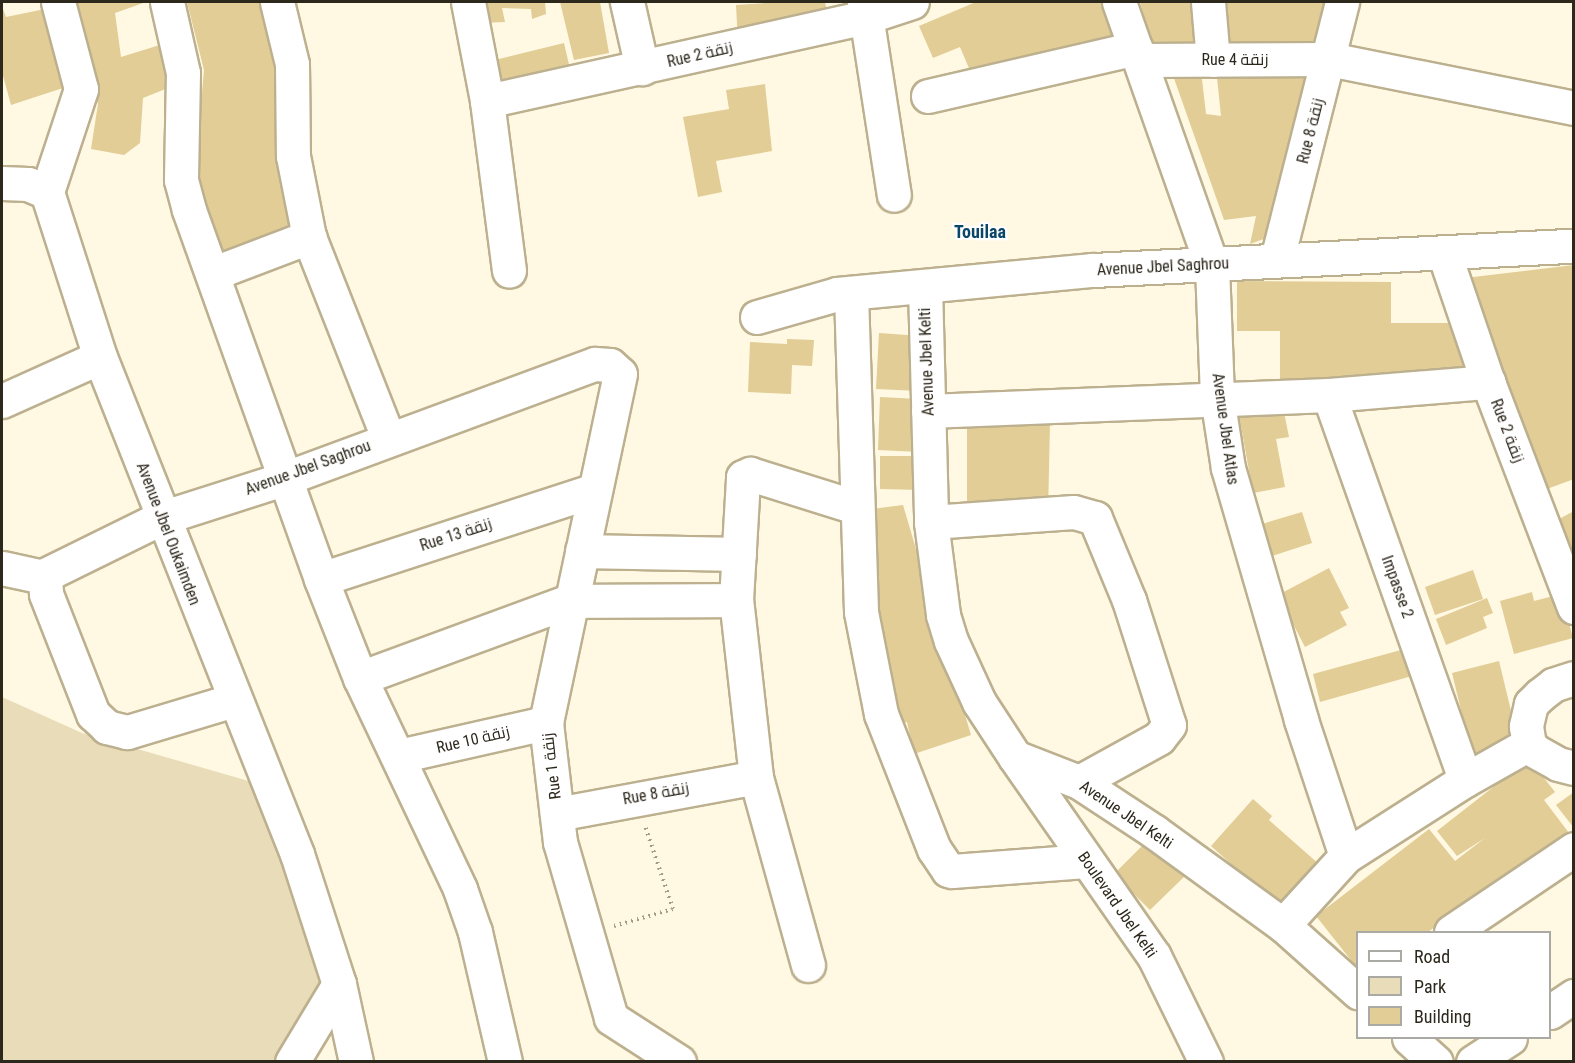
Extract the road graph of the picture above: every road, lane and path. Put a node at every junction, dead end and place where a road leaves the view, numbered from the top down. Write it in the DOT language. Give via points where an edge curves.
graph roads {
  1 [pos="58,2"];
  2 [pos="167,2"];
  3 [pos="277,2"];
  4 [pos="468,2"];
  5 [pos="627,2"];
  6 [pos="912,2"];
  7 [pos="1119,2"];
  8 [pos="1208,2"];
  9 [pos="1342,2"];
  10 [pos="867,9"];
  11 [pos="1138,54"];
  12 [pos="1329,59"];
  13 [pos="1214,60"];
  14 [pos="642,68"];
  15 [pos="928,96"];
  16 [pos="487,101"];
  17 [pos="1574,108"];
  18 [pos="2,183"];
  19 [pos="47,192"];
  20 [pos="894,195"];
  21 [pos="309,237"];
  22 [pos="1574,246"];
  23 [pos="1444,253"];
  24 [pos="1277,259"];
  25 [pos="1212,266"];
  26 [pos="509,271"];
  27 [pos="214,273"];
  28 [pos="925,286"];
  29 [pos="851,293"];
  30 [pos="757,317"];
  31 [pos="100,357"];
  32 [pos="610,365"];
  33 [pos="1488,382"];
  34 [pos="1329,395"];
  35 [pos="1217,397"];
  36 [pos="2,400"];
  37 [pos="928,411"];
  38 [pos="388,438"];
  39 [pos="286,478"];
  40 [pos="592,491"];
  41 [pos="855,507"];
  42 [pos="160,518"];
  43 [pos="931,522"];
  44 [pos="582,551"];
  45 [pos="739,554"];
  46 [pos="2,568"];
  47 [pos="44,577"];
  48 [pos="321,579"];
  49 [pos="1570,586"];
  50 [pos="736,600"];
  51 [pos="569,601"];
  52 [pos="360,678"];
  53 [pos="1574,678"];
  54 [pos="234,700"];
  55 [pos="546,723"];
  56 [pos="1529,744"];
  57 [pos="399,756"];
  58 [pos="1015,757"];
  59 [pos="1574,768"];
  60 [pos="756,777"];
  61 [pos="1465,780"];
  62 [pos="1079,782"];
  63 [pos="635,797"];
  64 [pos="557,814"];
  65 [pos="1574,849"];
  66 [pos="1346,856"];
  67 [pos="1086,861"];
  68 [pos="1283,925"];
  69 [pos="1454,931"];
  70 [pos="587,934"];
  71 [pos="808,965"];
  72 [pos="339,984"];
  73 [pos="1356,990"];
  74 [pos="1410,1039"];
  75 [pos="1508,1039"];
  76 [pos="292,1062"];
  77 [pos="356,1062"];
  78 [pos="505,1062"];
  79 [pos="679,1062"];
  80 [pos="1206,1062"];
  81 [pos="1436,1062"];
  82 [pos="1473,1062"];
  1 -- 19 [label="street" via="81,89"];
  2 -- 27 [label="street" via="183,73 181,180"];
  3 -- 21 [label="street" via="292,64 293,156"];
  4 -- 16 [label="street"];
  5 -- 14 [label="street"];
  6 -- 10 [label="street, Rue 2 زنقة"];
  7 -- 11 [label="street, Avenue Jbel Atlas"];
  8 -- 13 [label="street"];
  9 -- 12 [label="street, Rue 8 زنقة"];
  10 -- 14 [label="street, Rue 2 زنقة"];
  10 -- 20 [label="street"];
  11 -- 13 [label="street, Rue 4 زنقة"];
  11 -- 15 [label="street, Rue 4 زنقة"];
  11 -- 25 [label="street, Avenue Jbel Atlas"];
  12 -- 13 [label="street, Rue 4 زنقة"];
  12 -- 17 [label="street, Rue 4 زنقة"];
  12 -- 24 [label="street, Rue 8 زنقة"];
  14 -- 16 [label="street, Rue 2 زنقة"];
  16 -- 26 [label="street"];
  18 -- 19 [label="street" via="28,184"];
  19 -- 31 [label="street, Avenue Jbel Oukaimden"];
  21 -- 27 [label="street"];
  21 -- 38 [label="street"];
  22 -- 23 [label="street, Avenue Jbel Saghrou"];
  23 -- 24 [label="street, Avenue Jbel Saghrou"];
  23 -- 33 [label="street, Rue 2 زنقة"];
  24 -- 25 [label="street, Avenue Jbel Saghrou"];
  25 -- 28 [label="street, Avenue Jbel Saghrou" via="1093,270"];
  25 -- 35 [label="street, Avenue Jbel Atlas"];
  27 -- 39 [label="street"];
  28 -- 29 [label="street, Avenue Jbel Saghrou"];
  28 -- 37 [label="street, Avenue Jbel Kelti"];
  29 -- 30 [label="street, Avenue Jbel Saghrou" via="800,302"];
  29 -- 41 [label="street"];
  31 -- 36 [label="street"];
  31 -- 42 [label="street, Avenue Jbel Oukaimden"];
  32 -- 38 [label="street, Avenue Jbel Saghrou" via="595,364"];
  32 -- 40 [label="street, Rue 1 زنقة" via="620,374"];
  33 -- 34 [label="street"];
  33 -- 49 [label="street, Rue 2 زنقة"];
  34 -- 35 [label="street"];
  34 -- 61 [label="street, Impasse 2"];
  35 -- 37 [label="street"];
  35 -- 66 [label="street, Avenue Jbel Atlas" via="1239,518"];
  37 -- 43 [label="street, Avenue Jbel Kelti"];
  38 -- 39 [label="street, Avenue Jbel Saghrou"];
  39 -- 42 [label="street, Avenue Jbel Saghrou"];
  39 -- 48 [label="street"];
  40 -- 44 [label="street, Rue 1 زنقة"];
  40 -- 48 [label="street, Rue 13 زنقة"];
  41 -- 45 [label="street" via="745,474"];
  41 -- 67 [label="street" via="861,612 881,714 941,861 948,870 965,871"];
  42 -- 47 [label="street, Avenue Jbel Saghrou" via="58,566"];
  42 -- 54 [label="street, Avenue Jbel Oukaimden"];
  43 -- 58 [label="street, Avenue Jbel Kelti" via="943,615 951,641 979,702"];
  43 -- 62 [label="street" via="1074,512 1095,518 1130,600 1169,725 1159,738"];
  44 -- 45 [label="street"];
  44 -- 51 [label="street, Rue 1 زنقة"];
  45 -- 50 [label="street"];
  46 -- 47 [label="street"];
  47 -- 54 [label="street" via="52,609 93,714 110,729 127,732"];
  48 -- 52 [label="street"];
  50 -- 51 [label="street"];
  50 -- 60 [label="street"];
  51 -- 52 [label="street"];
  51 -- 55 [label="street, Rue 1 زنقة"];
  52 -- 57 [label="street"];
  53 -- 56 [label="street" via="1548,687 1531,704 1526,726"];
  54 -- 72 [label="street, Avenue Jbel Oukaimden" via="297,854"];
  55 -- 57 [label="street, Rue 10 زنقة"];
  55 -- 64 [label="street, Rue 1 زنقة"];
  56 -- 59 [label="street" via="1551,761"];
  56 -- 61 [label="street"];
  57 -- 78 [label="street" via="464,899"];
  58 -- 62 [label="street, Avenue Jbel Kelti"];
  58 -- 67 [label="street, Boulevard Jbel Kelti"];
  60 -- 63 [label="street, Rue 8 زنقة"];
  60 -- 71 [label="street"];
  61 -- 66 [label="street"];
  62 -- 68 [label="street, Avenue Jbel Kelti"];
  63 -- 64 [label="street, Rue 8 زنقة"];
  63 -- 70 [label="path" via="673,909"];
  64 -- 70 [label="street, Rue 1 زنقة" via="567,874"];
  65 -- 69 [label="street"];
  66 -- 68 [label="street"];
  67 -- 80 [label="street, Boulevard Jbel Kelti" via="1154,956"];
  68 -- 73 [label="street, Avenue Jbel Kelti"];
  70 -- 79 [label="street, Rue 1 زنقة" via="613,1021"];
  72 -- 76 [label="street"];
  72 -- 77 [label="street, Avenue Jbel Oukaimden"];
  74 -- 81 [label="street"];
  75 -- 82 [label="street"];
}
